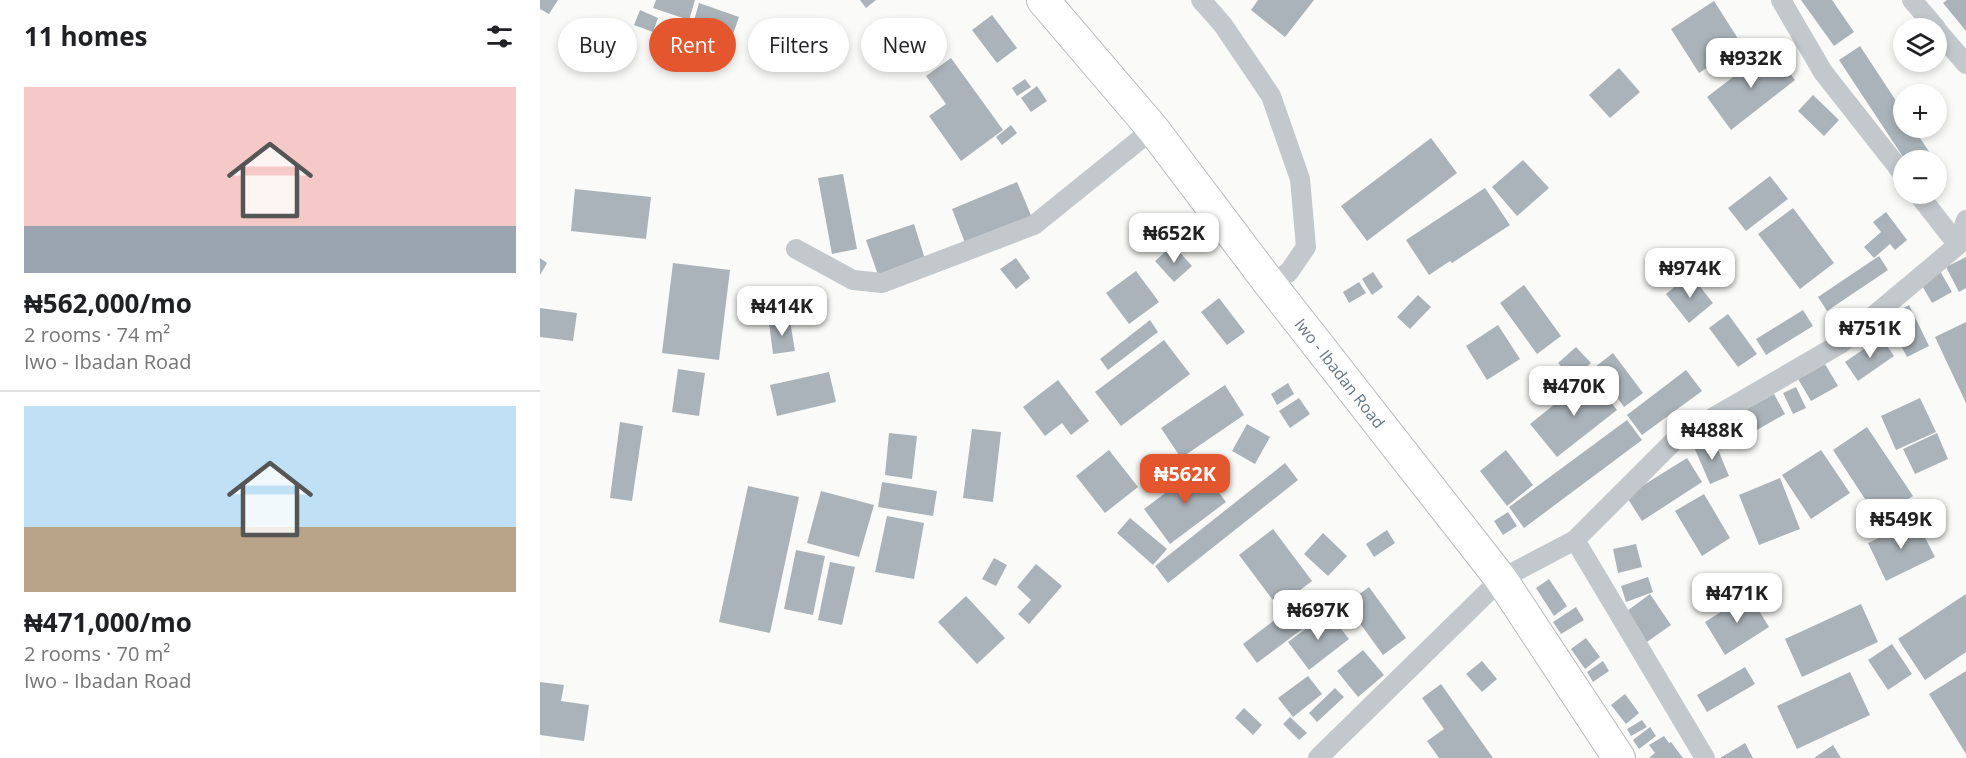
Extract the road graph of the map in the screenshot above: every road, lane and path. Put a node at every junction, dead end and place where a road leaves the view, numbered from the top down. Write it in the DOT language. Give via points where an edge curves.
graph roads {
  1 [pos="1043,0"];
  2 [pos="1200,0"];
  3 [pos="1781,0"];
  4 [pos="1912,0"];
  5 [pos="1927,18"];
  6 [pos="1947,42"];
  7 [pos="1966,64"];
  8 [pos="1153,129"];
  9 [pos="1893,161"];
  10 [pos="1926,204"];
  11 [pos="1966,220"];
  12 [pos="1958,245"];
  13 [pos="796,249"];
  14 [pos="1270,284"];
  15 [pos="1575,540"];
  16 [pos="1501,579"];
  17 [pos="1318,758"];
  18 [pos="1619,758"];
  19 [pos="1705,758"];
  1 -- 8 [label="main road, Iwo - Ibadan Road"];
  2 -- 14 [label="street" via="1271,96 1300,178 1306,247 1289,272"];
  3 -- 9 [label="street" via="1822,72"];
  4 -- 5 [label="street"];
  6 -- 7 [label="street"];
  8 -- 13 [label="street" via="1034,225 882,283 853,280"];
  8 -- 14 [label="main road, Iwo - Ibadan Road"];
  10 -- 12 [label="street"];
  11 -- 12 [label="street"];
  12 -- 15 [label="street" via="1840,344 1677,439"];
  14 -- 16 [label="main road, Iwo - Ibadan Road"];
  15 -- 16 [label="street"];
  15 -- 19 [label="street"];
  16 -- 17 [label="street"];
  16 -- 18 [label="main road, Iwo - Ibadan Road"];
}
